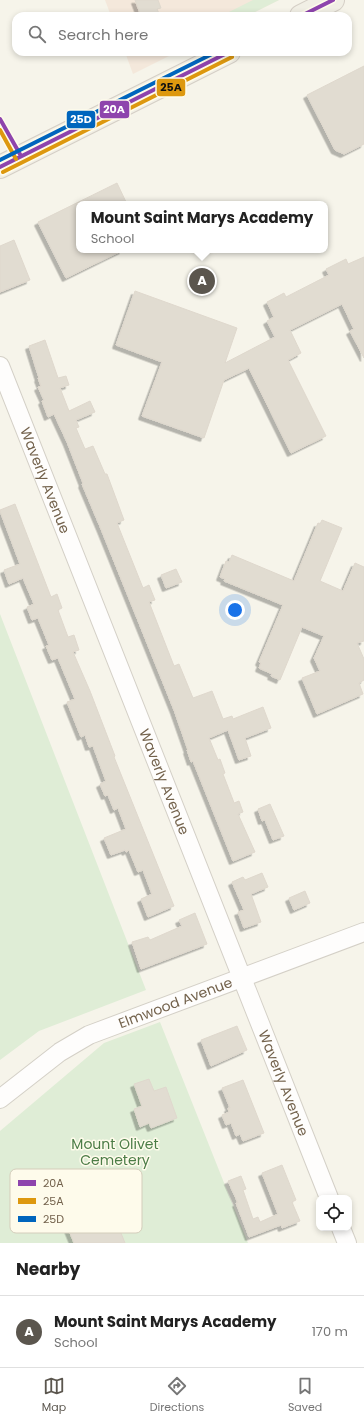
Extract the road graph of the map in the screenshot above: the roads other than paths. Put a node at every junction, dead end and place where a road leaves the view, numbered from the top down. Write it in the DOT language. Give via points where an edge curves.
graph roads {
  1 [pos="333,0"];
  2 [pos="309,12"];
  3 [pos="221,56"];
  4 [pos="0,167"];
  5 [pos="0,366"];
  6 [pos="364,932"];
  7 [pos="242,978"];
  8 [pos="0,1099"];
  9 [pos="328,1195"];
  10 [pos="342,1231"];
  11 [pos="347,1243"];
  1 -- 2 [label="main road"];
  3 -- 4 [label="main road"];
  5 -- 7 [label="street, Waverly Avenue"];
  6 -- 7 [label="street, Elmwood Avenue"];
  7 -- 8 [label="street, Elmwood Avenue" via="89,1035 60,1052"];
  7 -- 9 [label="street, Waverly Avenue"];
  10 -- 11 [label="street"];
}
